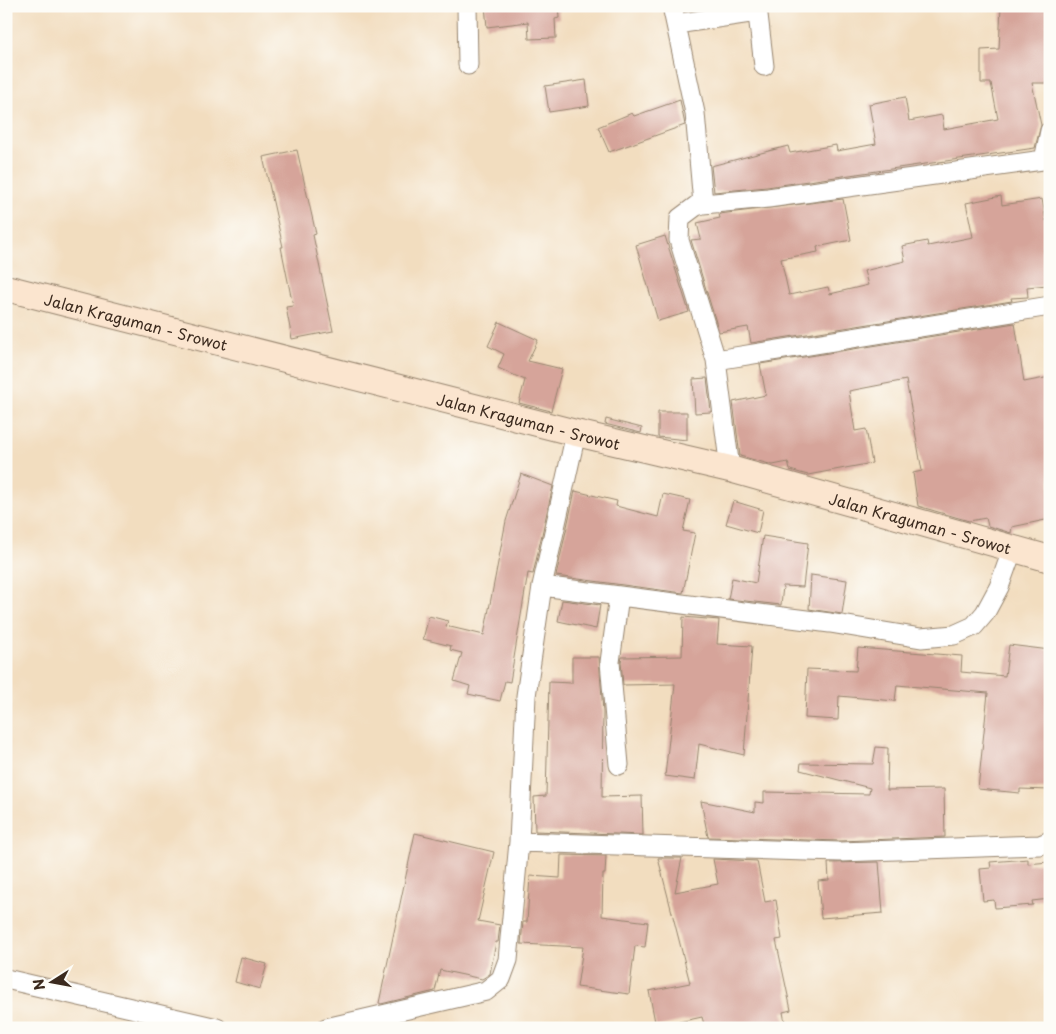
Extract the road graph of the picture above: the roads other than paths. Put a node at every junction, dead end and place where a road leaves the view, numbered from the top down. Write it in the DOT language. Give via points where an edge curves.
graph roads {
  1 [pos="467,6"];
  2 [pos="757,9"];
  3 [pos="674,15"];
  4 [pos="468,66"];
  5 [pos="764,66"];
  6 [pos="1050,131"];
  7 [pos="1047,160"];
  8 [pos="703,204"];
  9 [pos="6,288"];
  10 [pos="1050,306"];
  11 [pos="716,360"];
  12 [pos="576,433"];
  13 [pos="730,469"];
  14 [pos="1013,548"];
  15 [pos="1050,559"];
  16 [pos="542,586"];
  17 [pos="619,596"];
  18 [pos="619,765"];
  19 [pos="1050,840"];
  20 [pos="518,842"];
  21 [pos="6,979"];
  22 [pos="217,1028"];
  23 [pos="326,1028"];
  1 -- 4 [label="street"];
  2 -- 3 [label="street"];
  2 -- 5 [label="street"];
  3 -- 8 [label="street" via="695,113"];
  6 -- 7 [label="street"];
  7 -- 8 [label="street"];
  8 -- 11 [label="street" via="680,218 679,240"];
  9 -- 12 [label="street, Jalan Kraguman - Srowot"];
  10 -- 11 [label="street"];
  11 -- 13 [label="street"];
  12 -- 13 [label="street, Jalan Kraguman - Srowot"];
  12 -- 16 [label="street"];
  13 -- 14 [label="street, Jalan Kraguman - Srowot"];
  14 -- 15 [label="street, Jalan Kraguman - Srowot"];
  14 -- 17 [label="street" via="999,587 985,613 974,626 954,635 921,638"];
  16 -- 17 [label="street"];
  16 -- 20 [label="street" via="526,696"];
  17 -- 18 [label="street" via="610,662"];
  19 -- 20 [label="street" via="1040,845 840,852"];
  20 -- 23 [label="street" via="508,960 501,979 486,991"];
  21 -- 22 [label="street"];
}
